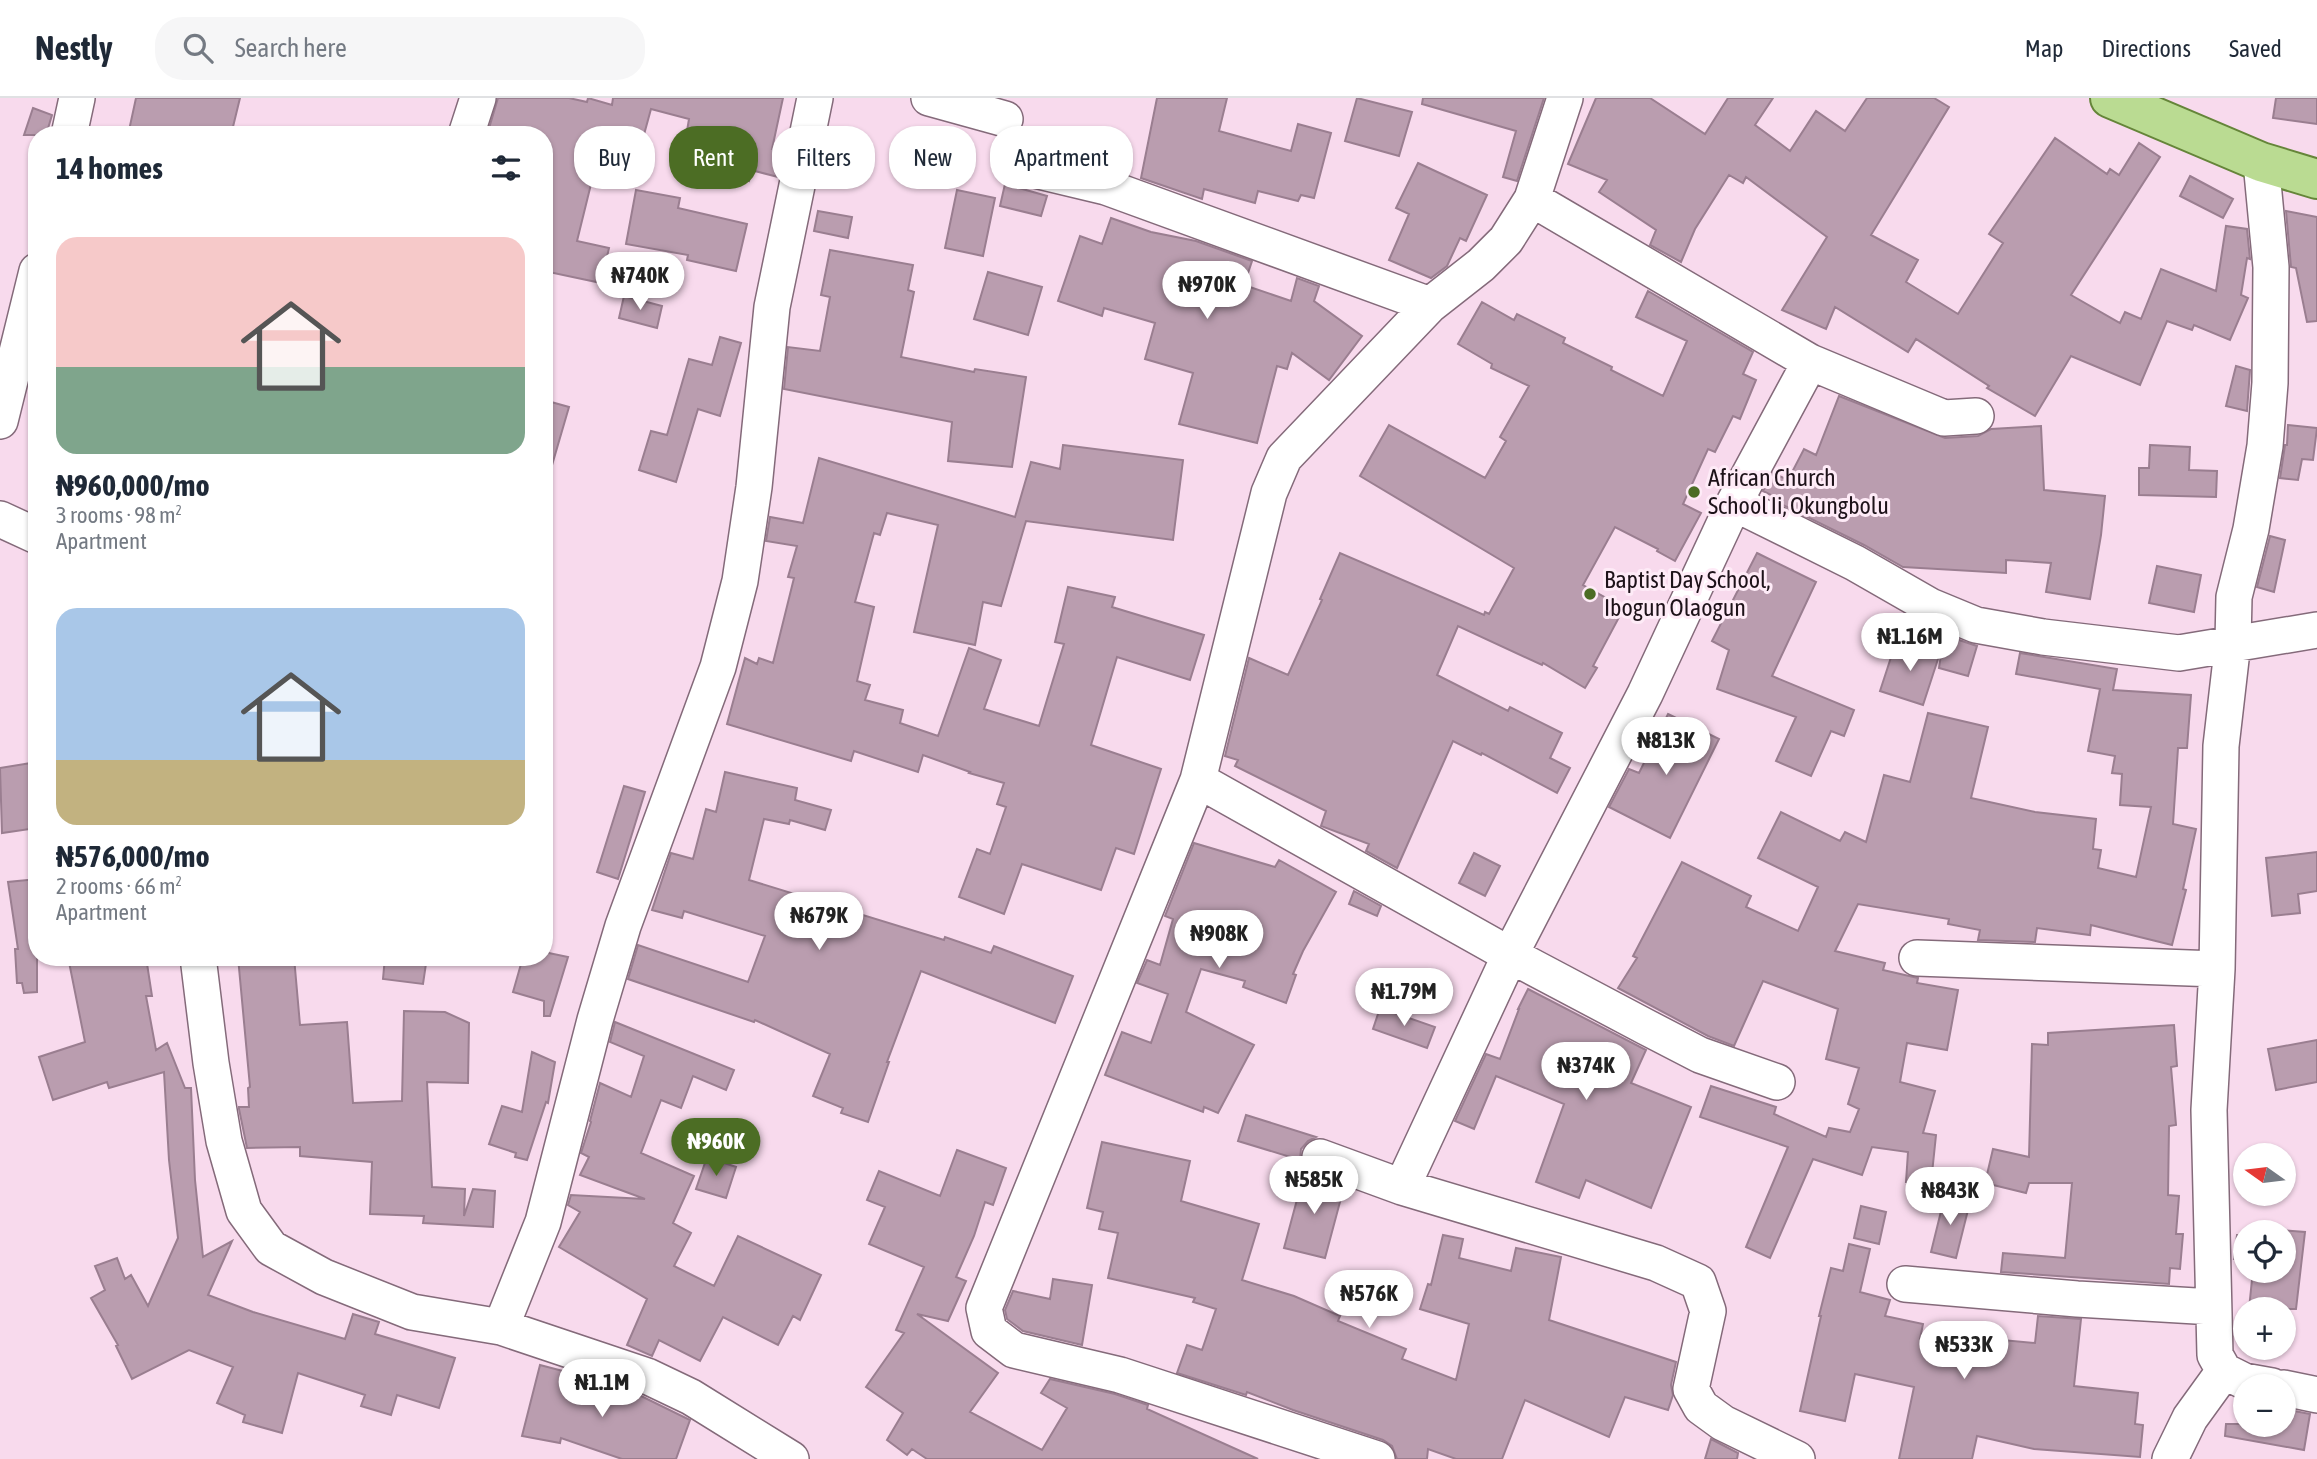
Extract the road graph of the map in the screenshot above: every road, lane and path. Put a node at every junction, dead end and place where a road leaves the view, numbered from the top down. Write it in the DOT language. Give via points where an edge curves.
graph roads {
  1 [pos="77,98"];
  2 [pos="478,98"];
  3 [pos="815,98"];
  4 [pos="929,98"];
  5 [pos="1565,98"];
  6 [pos="2110,98"];
  7 [pos="1005,119"];
  8 [pos="71,126"];
  9 [pos="469,126"];
  10 [pos="2261,162"];
  11 [pos="2317,179"];
  12 [pos="1111,189"];
  13 [pos="1532,199"];
  14 [pos="1430,305"];
  15 [pos="28,307"];
  16 [pos="1810,362"];
  17 [pos="1976,416"];
  18 [pos="0,421"];
  19 [pos="1734,503"];
  20 [pos="0,519"];
  21 [pos="28,532"];
  22 [pos="2317,630"];
  23 [pos="2233,642"];
  24 [pos="1198,780"];
  25 [pos="1510,955"];
  26 [pos="1916,958"];
  27 [pos="199,966"];
  28 [pos="2217,969"];
  29 [pos="1777,1082"];
  30 [pos="1320,1157"];
  31 [pos="1402,1187"];
  32 [pos="1905,1284"];
  33 [pos="2213,1307"];
  34 [pos="501,1327"];
  35 [pos="2224,1371"];
  36 [pos="2233,1375"];
  37 [pos="2296,1391"];
  38 [pos="2317,1395"];
  39 [pos="791,1459"];
  40 [pos="1377,1459"];
  41 [pos="1797,1459"];
  42 [pos="2170,1459"];
  1 -- 8 [label="street"];
  2 -- 9 [label="street"];
  3 -- 34 [label="street" via="772,307 740,581 718,667 623,926 594,1020 543,1222"];
  4 -- 7 [label="street"];
  5 -- 13 [label="street"];
  6 -- 10 [label="main road"];
  10 -- 11 [label="main road"];
  10 -- 23 [label="street" via="2271,267 2270,383 2252,529 2234,597"];
  12 -- 14 [label="street"];
  13 -- 14 [label="street" via="1506,240"];
  13 -- 16 [label="street"];
  14 -- 24 [label="street" via="1284,458 1269,493"];
  15 -- 18 [label="street"];
  16 -- 17 [label="street" via="1944,418"];
  16 -- 19 [label="street"];
  19 -- 23 [label="street" via="1930,606 1976,625 2179,653"];
  19 -- 25 [label="street" via="1645,694"];
  20 -- 21 [label="street"];
  22 -- 23 [label="street"];
  23 -- 28 [label="street" via="2221,746"];
  24 -- 25 [label="street"];
  24 -- 40 [label="street" via="984,1308 989,1331 1014,1350 1120,1375"];
  25 -- 29 [label="street" via="1700,1055"];
  25 -- 31 [label="street"];
  26 -- 28 [label="street"];
  27 -- 34 [label="street" via="224,1142 244,1211 271,1248 324,1277 412,1312"];
  28 -- 33 [label="street" via="2209,1110"];
  30 -- 31 [label="street"];
  31 -- 41 [label="street" via="1656,1263 1698,1282 1708,1311 1691,1390 1701,1407 1723,1423"];
  32 -- 33 [label="street"];
  33 -- 35 [label="street" via="2215,1355"];
  34 -- 39 [label="street" via="647,1376 691,1397"];
  35 -- 36 [label="street"];
  35 -- 42 [label="street" via="2190,1418"];
  37 -- 38 [label="street"];
}
